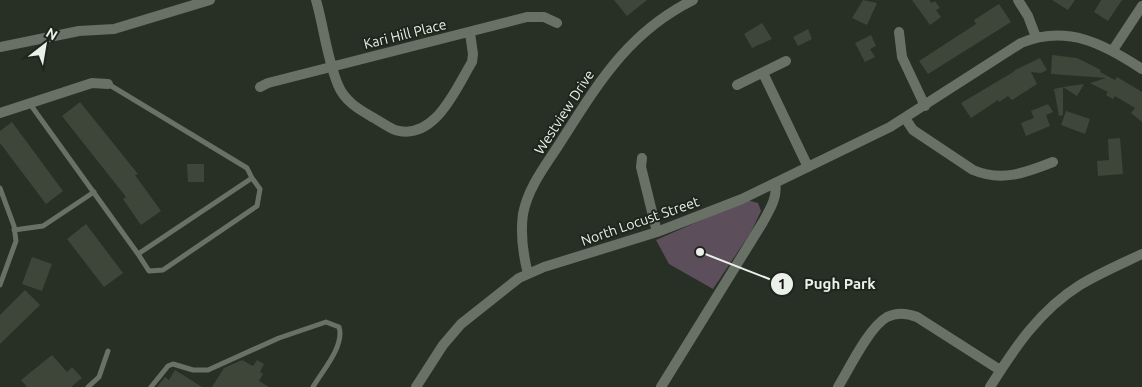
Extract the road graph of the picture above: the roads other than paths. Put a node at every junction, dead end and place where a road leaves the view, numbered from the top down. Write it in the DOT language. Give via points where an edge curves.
graph roads {
  1 [pos="210,0"];
  2 [pos="316,0"];
  3 [pos="693,0"];
  4 [pos="1018,0"];
  5 [pos="1142,6"];
  6 [pos="557,23"];
  7 [pos="470,32"];
  8 [pos="899,32"];
  9 [pos="1036,37"];
  10 [pos="0,48"];
  11 [pos="1113,50"];
  12 [pos="786,61"];
  13 [pos="333,66"];
  14 [pos="1142,69"];
  15 [pos="762,73"];
  16 [pos="108,84"];
  17 [pos="737,85"];
  18 [pos="260,87"];
  19 [pos="30,103"];
  20 [pos="926,106"];
  21 [pos="0,113"];
  22 [pos="905,118"];
  23 [pos="642,158"];
  24 [pos="1053,162"];
  25 [pos="808,167"];
  26 [pos="252,178"];
  27 [pos="774,183"];
  28 [pos="0,188"];
  29 [pos="94,192"];
  30 [pos="14,230"];
  31 [pos="657,232"];
  32 [pos="138,254"];
  33 [pos="1142,254"];
  34 [pos="528,274"];
  35 [pos="0,285"];
  36 [pos="108,350"];
  37 [pos="1000,370"];
  38 [pos="88,387"];
  39 [pos="152,387"];
  40 [pos="313,387"];
  41 [pos="416,387"];
  42 [pos="661,387"];
  43 [pos="838,387"];
  44 [pos="990,387"];
  1 -- 10 [label="street" via="114,29 79,31"];
  2 -- 13 [label="street"];
  3 -- 34 [label="street, Westview Drive" via="660,20 612,64 534,184 521,229"];
  4 -- 9 [label="street"];
  5 -- 11 [label="street"];
  6 -- 7 [label="street, Kari Hill Place" via="537,16"];
  7 -- 13 [label="street, Kari Hill Place"];
  7 -- 13 [label="street" via="472,62 443,109 424,126 410,131 395,130 348,101"];
  8 -- 20 [label="street" via="902,57"];
  9 -- 11 [label="street" via="1074,36"];
  9 -- 20 [label="street" via="1011,48"];
  11 -- 14 [label="street"];
  12 -- 15 [label="street"];
  13 -- 18 [label="street, Kari Hill Place"];
  15 -- 17 [label="street"];
  15 -- 25 [label="street"];
  16 -- 19 [label="street" via="92,83"];
  16 -- 26 [label="lane" via="247,168"];
  19 -- 21 [label="street"];
  19 -- 29 [label="lane"];
  20 -- 22 [label="street, North Locust Street"];
  22 -- 24 [label="street" via="913,130 983,174 1010,176"];
  22 -- 25 [label="street, North Locust Street"];
  23 -- 31 [label="street" via="640,167"];
  25 -- 27 [label="street, North Locust Street"];
  26 -- 32 [label="lane"];
  26 -- 32 [label="lane" via="260,190 257,206 163,270 150,270"];
  27 -- 31 [label="street, North Locust Street"];
  27 -- 42 [label="street" via="776,192 763,222"];
  28 -- 30 [label="lane"];
  29 -- 30 [label="lane" via="43,226"];
  29 -- 32 [label="lane"];
  30 -- 35 [label="lane" via="16,241"];
  31 -- 34 [label="street, North Locust Street"];
  33 -- 37 [label="street" via="1080,286 1049,308"];
  34 -- 41 [label="street, North Locust Street" via="503,289 461,324"];
  36 -- 38 [label="lane" via="99,377"];
  37 -- 43 [label="street" via="917,317 901,313 893,314 874,330"];
  37 -- 44 [label="street"];
  39 -- 40 [label="lane" via="173,364 193,370 208,370 279,338 326,322 339,327 341,334"];
}
